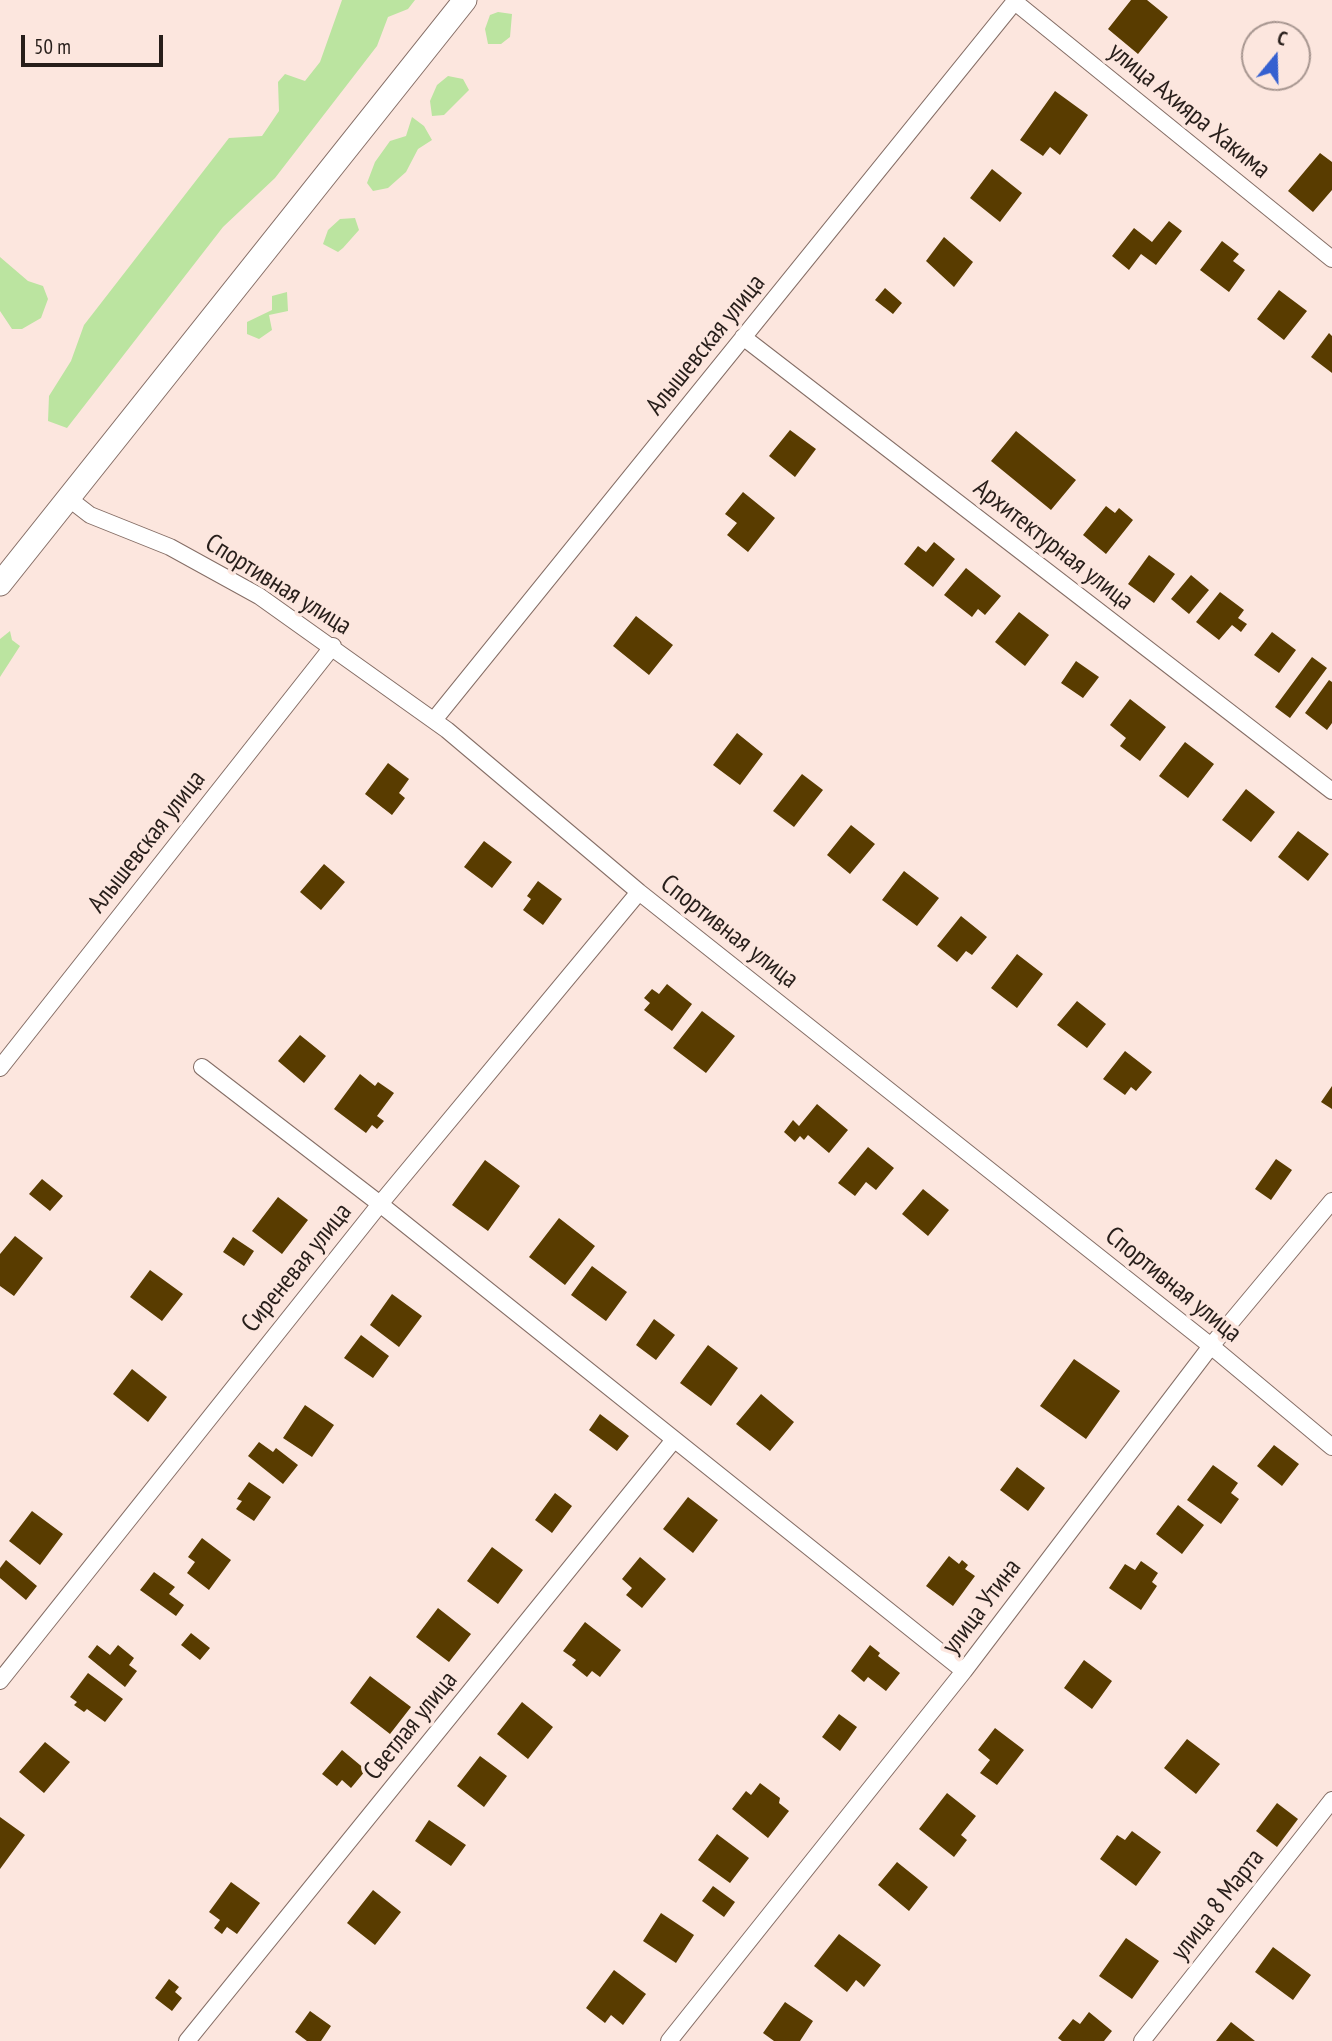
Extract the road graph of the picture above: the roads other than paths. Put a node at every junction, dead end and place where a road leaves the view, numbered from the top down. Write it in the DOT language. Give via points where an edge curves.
graph roads {
  1 [pos="465,0"];
  2 [pos="1015,1"];
  3 [pos="1332,259"];
  4 [pos="743,337"];
  5 [pos="68,498"];
  6 [pos="0,583"];
  7 [pos="333,646"];
  8 [pos="434,720"];
  9 [pos="1332,791"];
  10 [pos="639,892"];
  11 [pos="202,1067"];
  12 [pos="0,1068"];
  13 [pos="1332,1201"];
  14 [pos="380,1204"];
  15 [pos="1211,1346"];
  16 [pos="673,1441"];
  17 [pos="1332,1447"];
  18 [pos="964,1671"];
  19 [pos="0,1681"];
  20 [pos="1332,1800"];
  21 [pos="187,2041"];
  22 [pos="669,2041"];
  23 [pos="1142,2041"];
  1 -- 5 [label="main road"];
  2 -- 3 [label="street, улица Ахияра Хакима"];
  2 -- 4 [label="street, Алышевская улица"];
  4 -- 8 [label="street, Алышевская улица"];
  4 -- 9 [label="street, Архитектурная улица"];
  5 -- 6 [label="main road"];
  5 -- 7 [label="street, Спортивная улица" via="90,515 170,547 258,596"];
  7 -- 8 [label="street, Спортивная улица"];
  7 -- 12 [label="street, Алышевская улица"];
  8 -- 10 [label="street, Спортивная улица"];
  10 -- 14 [label="street, Сиреневая улица"];
  10 -- 15 [label="street, Спортивная улица"];
  11 -- 14 [label="street"];
  13 -- 15 [label="street, улица Утина"];
  14 -- 16 [label="street"];
  14 -- 19 [label="street, Сиреневая улица"];
  15 -- 17 [label="street, Спортивная улица"];
  15 -- 18 [label="street, улица Утина"];
  16 -- 18 [label="street"];
  16 -- 21 [label="street, Светлая улица"];
  18 -- 22 [label="street, улица Утина"];
  20 -- 23 [label="street, улица 8 Марта"];
}
